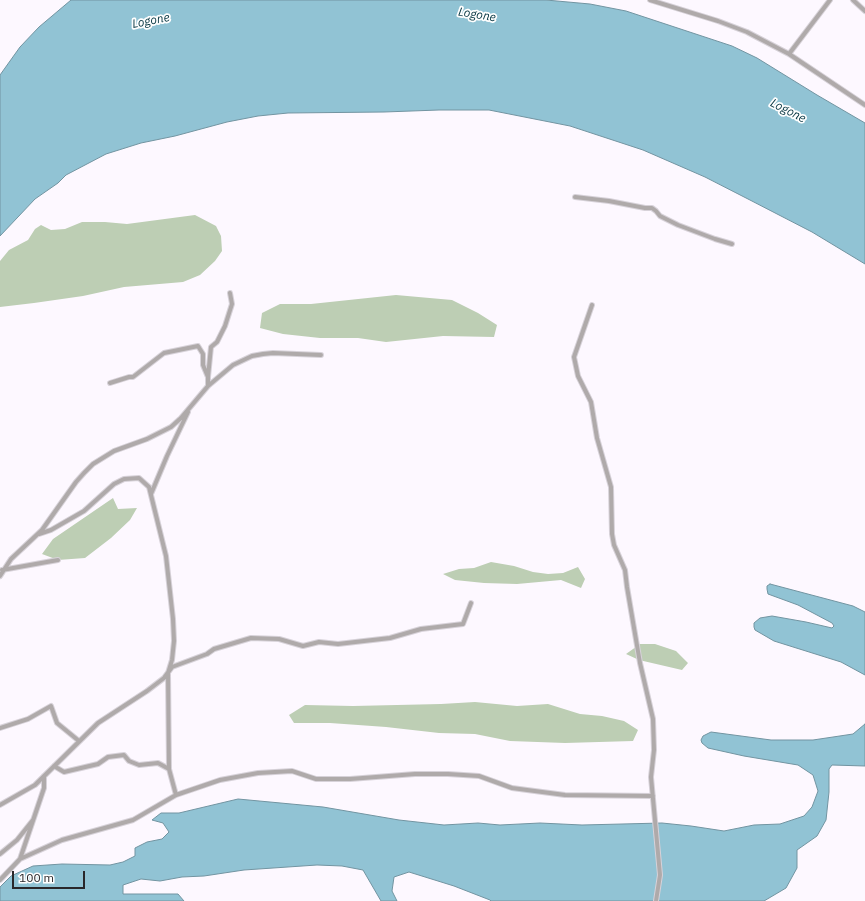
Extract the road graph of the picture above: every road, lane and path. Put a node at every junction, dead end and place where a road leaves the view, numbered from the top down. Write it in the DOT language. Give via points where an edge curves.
graph roads {
  1 [pos="650,0"];
  2 [pos="830,0"];
  3 [pos="853,0"];
  4 [pos="865,11"];
  5 [pos="788,54"];
  6 [pos="865,105"];
  7 [pos="575,197"];
  8 [pos="732,244"];
  9 [pos="230,293"];
  10 [pos="592,305"];
  11 [pos="321,355"];
  12 [pos="208,377"];
  13 [pos="110,383"];
  14 [pos="208,386"];
  15 [pos="190,408"];
  16 [pos="151,494"];
  17 [pos="39,534"];
  18 [pos="58,560"];
  19 [pos="2,570"];
  20 [pos="0,576"];
  21 [pos="471,603"];
  22 [pos="168,673"];
  23 [pos="0,728"];
  24 [pos="79,741"];
  25 [pos="54,766"];
  26 [pos="169,769"];
  27 [pos="44,776"];
  28 [pos="176,795"];
  29 [pos="653,796"];
  30 [pos="0,805"];
  31 [pos="34,818"];
  32 [pos="0,854"];
  33 [pos="20,859"];
  34 [pos="0,880"];
  35 [pos="656,901"];
  1 -- 5 [label="street" via="747,32"];
  2 -- 5 [label="street"];
  3 -- 4 [label="street"];
  5 -- 6 [label="street"];
  7 -- 8 [label="street" via="652,208 660,216 678,225"];
  9 -- 12 [label="street" via="232,304 225,326 217,342 211,347"];
  10 -- 29 [label="street" via="574,357 578,376 591,402 596,438 611,487 612,534 625,570 652,719"];
  11 -- 14 [label="street" via="274,353 252,356 233,365"];
  12 -- 13 [label="street" via="203,365 203,354 198,346 164,353 133,378"];
  12 -- 14 [label="street"];
  14 -- 15 [label="street"];
  15 -- 16 [label="street"];
  15 -- 17 [label="street" via="159,434 114,451 94,464 76,482"];
  16 -- 17 [label="street" via="149,487 139,478 124,479 114,484 84,511"];
  16 -- 22 [label="street" via="171,588 174,641"];
  17 -- 19 [label="street"];
  18 -- 19 [label="street"];
  19 -- 20 [label="street"];
  21 -- 22 [label="street" via="463,624 421,629 390,638 338,644 319,642 303,646 279,639 251,638 172,667"];
  22 -- 24 [label="street"];
  22 -- 26 [label="street"];
  23 -- 24 [label="street" via="28,719 51,706 57,723"];
  24 -- 25 [label="street"];
  25 -- 26 [label="street" via="64,772 98,764 108,757 124,755 129,762 139,765 158,763"];
  25 -- 27 [label="street"];
  26 -- 28 [label="street"];
  27 -- 30 [label="street" via="35,785"];
  27 -- 31 [label="street" via="44,788"];
  28 -- 29 [label="street" via="258,773 292,772 316,779 415,774 479,776 512,788 565,795"];
  28 -- 33 [label="street" via="133,820 62,840"];
  29 -- 35 [label="street" via="660,875"];
  31 -- 32 [label="street" via="17,840"];
  31 -- 33 [label="street"];
  33 -- 34 [label="street"];
}
